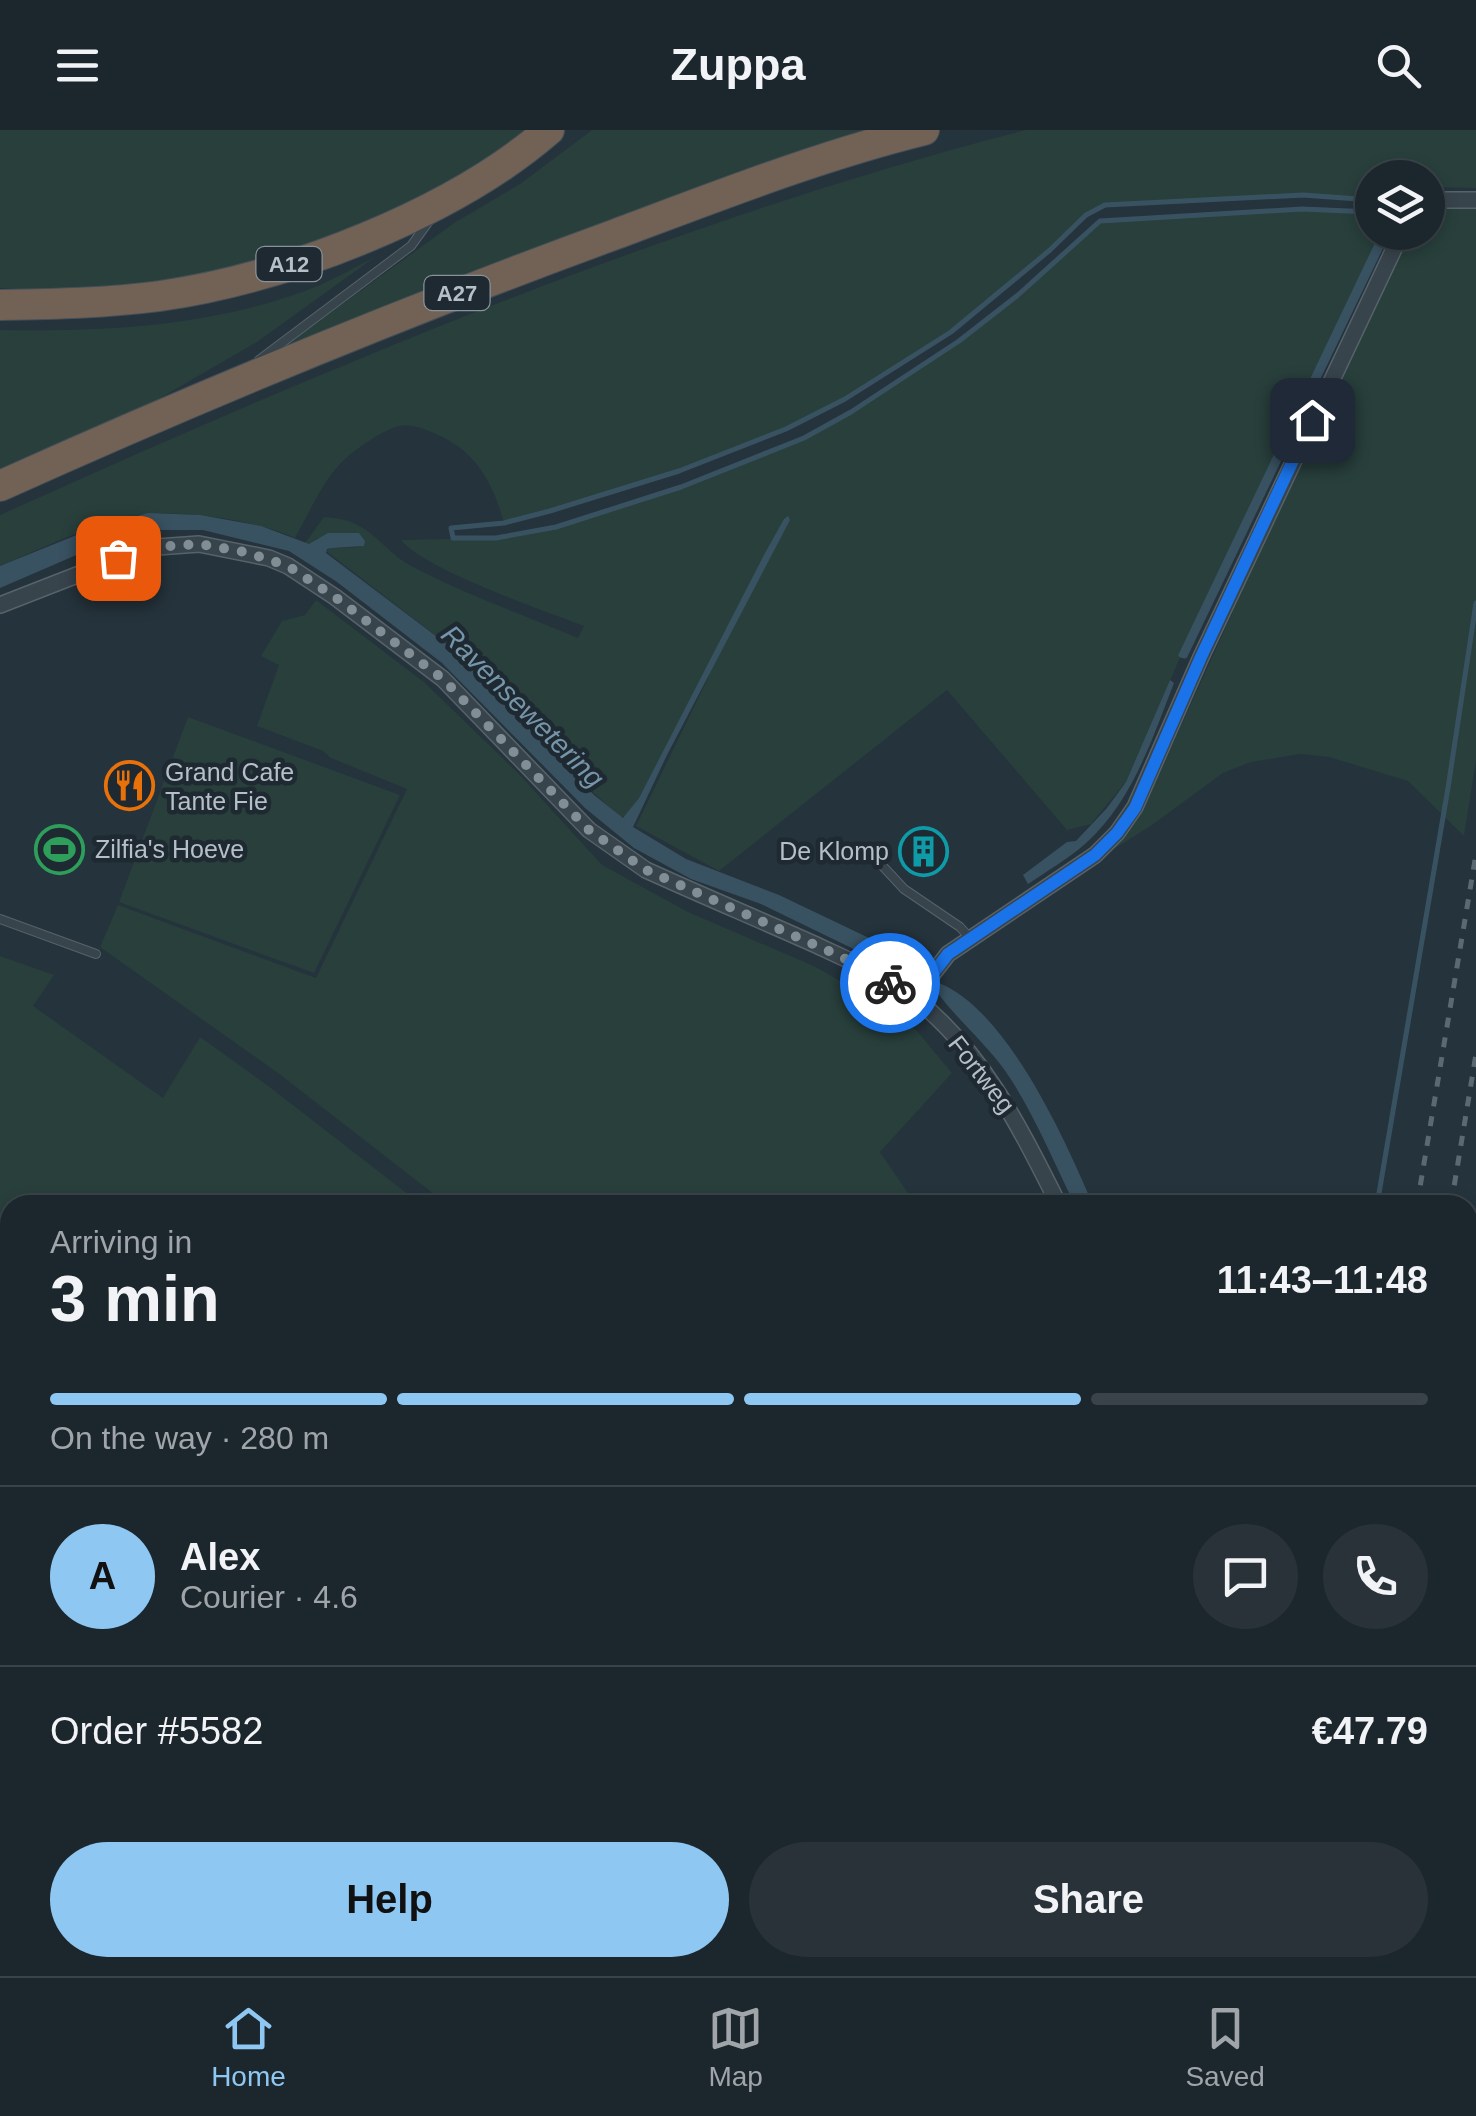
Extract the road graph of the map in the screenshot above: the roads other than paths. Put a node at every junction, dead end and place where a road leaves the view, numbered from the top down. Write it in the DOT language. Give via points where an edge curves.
graph roads {
  1 [pos="549,130"];
  2 [pos="924,130"];
  3 [pos="444,200"];
  4 [pos="1445,200"];
  5 [pos="1476,200"];
  6 [pos="1393,250"];
  7 [pos="0,305"];
  8 [pos="225,389"];
  9 [pos="0,486"];
  10 [pos="0,605"];
  11 [pos="878,860"];
  12 [pos="0,919"];
  13 [pos="971,939"];
  14 [pos="96,954"];
  15 [pos="914,998"];
  16 [pos="1054,1195"];
  1 -- 3 [label="highway, A12"];
  2 -- 8 [label="highway, A27" via="700,201"];
  3 -- 7 [label="highway, A12" via="314,256 216,286 83,304"];
  3 -- 8 [label="lane" via="411,246"];
  4 -- 5 [label="street"];
  6 -- 13 [label="street" via="1135,808 1095,855"];
  8 -- 9 [label="highway, A27"];
  10 -- 15 [label="street, Fortweg" via="157,547 199,544 288,566 443,679 589,830 646,870 840,956"];
  11 -- 13 [label="lane"];
  12 -- 14 [label="lane"];
  13 -- 15 [label="street" via="948,954"];
  15 -- 16 [label="street, Fortweg" via="992,1080"];
}
